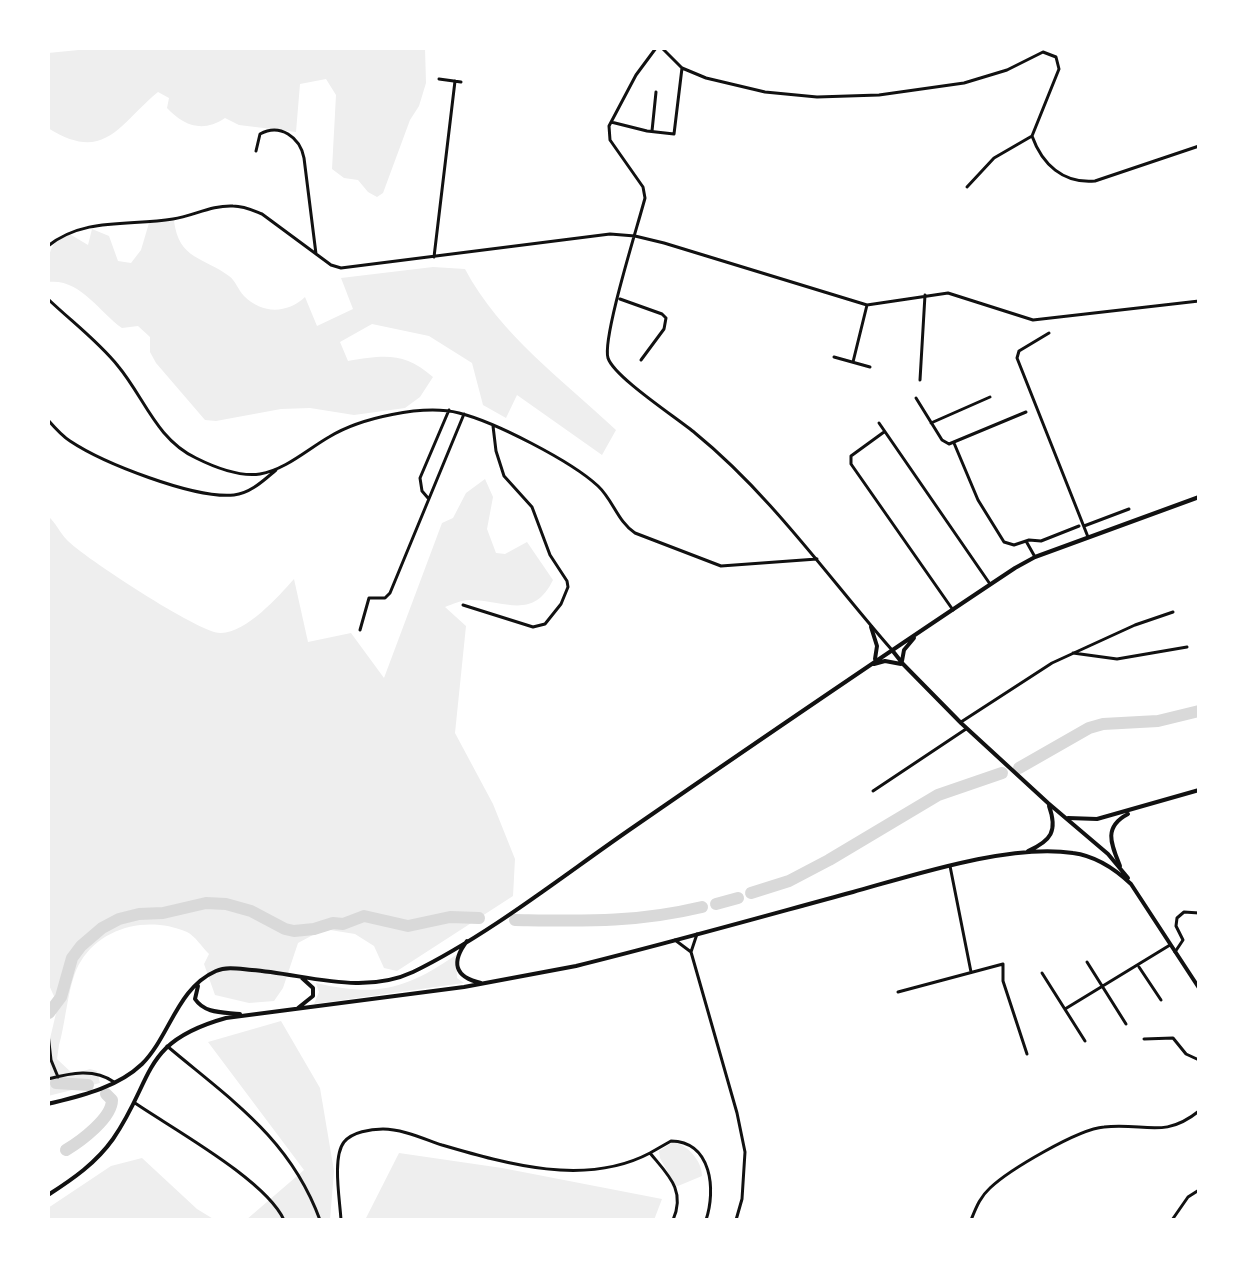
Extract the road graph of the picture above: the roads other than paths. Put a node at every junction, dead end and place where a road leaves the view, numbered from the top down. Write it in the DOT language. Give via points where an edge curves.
graph roads {
  1 [pos="656,48"];
  2 [pos="662,48"];
  3 [pos="682,68"];
  4 [pos="439,79"];
  5 [pos="455,81"];
  6 [pos="461,82"];
  7 [pos="656,92"];
  8 [pos="611,122"];
  9 [pos="652,131"];
  10 [pos="1032,136"];
  11 [pos="1199,146"];
  12 [pos="256,151"];
  13 [pos="967,187"];
  14 [pos="635,236"];
  15 [pos="48,246"];
  16 [pos="316,254"];
  17 [pos="434,257"];
  18 [pos="925,295"];
  19 [pos="48,299"];
  20 [pos="618,299"];
  21 [pos="1199,301"];
  22 [pos="867,305"];
  23 [pos="1049,333"];
  24 [pos="834,357"];
  25 [pos="641,360"];
  26 [pos="853,362"];
  27 [pos="870,367"];
  28 [pos="920,380"];
  29 [pos="990,397"];
  30 [pos="916,398"];
  31 [pos="449,410"];
  32 [pos="1026,412"];
  33 [pos="464,414"];
  34 [pos="48,420"];
  35 [pos="879,423"];
  36 [pos="931,423"];
  37 [pos="493,426"];
  38 [pos="884,432"];
  39 [pos="954,443"];
  40 [pos="279,468"];
  41 [pos="1199,497"];
  42 [pos="428,498"];
  43 [pos="1129,509"];
  44 [pos="1082,526"];
  45 [pos="1088,537"];
  46 [pos="1026,541"];
  47 [pos="1035,557"];
  48 [pos="817,559"];
  49 [pos="990,584"];
  50 [pos="463,605"];
  51 [pos="953,610"];
  52 [pos="1173,612"];
  53 [pos="871,627"];
  54 [pos="360,630"];
  55 [pos="918,633"];
  56 [pos="1187,647"];
  57 [pos="892,650"];
  58 [pos="1073,653"];
  59 [pos="872,663"];
  60 [pos="903,664"];
  61 [pos="961,723"];
  62 [pos="968,728"];
  63 [pos="1199,790"];
  64 [pos="873,791"];
  65 [pos="1048,803"];
  66 [pos="1138,810"];
  67 [pos="1068,818"];
  68 [pos="1026,851"];
  69 [pos="950,866"];
  70 [pos="1120,866"];
  71 [pos="1131,884"];
  72 [pos="1199,913"];
  73 [pos="697,934"];
  74 [pos="469,940"];
  75 [pos="675,940"];
  76 [pos="1170,945"];
  77 [pos="691,952"];
  78 [pos="1175,952"];
  79 [pos="1087,962"];
  80 [pos="1139,966"];
  81 [pos="971,972"];
  82 [pos="1042,973"];
  83 [pos="301,977"];
  84 [pos="200,982"];
  85 [pos="482,984"];
  86 [pos="1103,988"];
  87 [pos="1199,988"];
  88 [pos="898,992"];
  89 [pos="1161,1000"];
  90 [pos="296,1009"];
  91 [pos="1065,1009"];
  92 [pos="250,1015"];
  93 [pos="1126,1024"];
  94 [pos="48,1034"];
  95 [pos="1144,1039"];
  96 [pos="1085,1041"];
  97 [pos="167,1046"];
  98 [pos="1027,1054"];
  99 [pos="1199,1060"];
  100 [pos="58,1077"];
  101 [pos="48,1079"];
  102 [pos="114,1082"];
  103 [pos="133,1101"];
  104 [pos="48,1104"];
  105 [pos="1199,1111"];
  106 [pos="650,1153"];
  107 [pos="1199,1190"];
  108 [pos="48,1195"];
  109 [pos="284,1220"];
  110 [pos="320,1220"];
  111 [pos="341,1220"];
  112 [pos="673,1220"];
  113 [pos="706,1220"];
  114 [pos="736,1220"];
  115 [pos="971,1220"];
  116 [pos="1172,1220"];
  1 -- 8 [label="street"];
  2 -- 3 [label="street"];
  3 -- 9 [label="street" via="674,134"];
  3 -- 10 [label="street" via="765,92 839,97 964,83 1052,53 1059,69"];
  4 -- 5 [label="street"];
  5 -- 6 [label="street"];
  5 -- 17 [label="street"];
  7 -- 9 [label="street"];
  8 -- 9 [label="street"];
  8 -- 14 [label="street" via="610,140 644,193"];
  10 -- 11 [label="street" via="1051,168 1084,182"];
  10 -- 13 [label="street" via="994,158"];
  12 -- 16 [label="street" via="260,134 270,130 286,133 300,144"];
  14 -- 17 [label="street" via="610,234"];
  14 -- 20 [label="street"];
  14 -- 22 [label="street"];
  15 -- 16 [label="street" via="79,229 235,206 274,221"];
  16 -- 17 [label="street" via="341,268"];
  18 -- 21 [label="street" via="948,293 1033,320"];
  18 -- 22 [label="street"];
  18 -- 28 [label="street"];
  19 -- 40 [label="street" via="117,364 165,435 193,457 232,472 261,474"];
  20 -- 25 [label="street" via="666,318"];
  20 -- 48 [label="street" via="609,363 716,452"];
  22 -- 26 [label="street"];
  23 -- 44 [label="street" via="1019,351 1017,358"];
  24 -- 26 [label="street"];
  26 -- 27 [label="street"];
  29 -- 36 [label="street"];
  30 -- 36 [label="street"];
  31 -- 33 [label="street"];
  31 -- 40 [label="street" via="348,427"];
  31 -- 42 [label="street" via="420,478"];
  32 -- 39 [label="street"];
  33 -- 37 [label="street"];
  33 -- 42 [label="street"];
  34 -- 40 [label="street" via="77,445 152,479 195,490 239,494"];
  35 -- 38 [label="street"];
  36 -- 39 [label="street" via="942,440"];
  37 -- 48 [label="street" via="585,476 635,533 721,566"];
  37 -- 50 [label="street" via="504,476 532,507 568,587 561,604 540,626"];
  38 -- 49 [label="street"];
  38 -- 51 [label="street" via="855,451 851,464"];
  39 -- 46 [label="street" via="978,500 1004,542"];
  41 -- 45 [label="main road"];
  42 -- 54 [label="street" via="390,593 369,598"];
  43 -- 44 [label="street"];
  44 -- 45 [label="street"];
  44 -- 46 [label="street"];
  45 -- 47 [label="main road"];
  46 -- 47 [label="street"];
  47 -- 49 [label="main road"];
  48 -- 53 [label="street"];
  49 -- 51 [label="main road"];
  51 -- 55 [label="main road"];
  52 -- 58 [label="street"];
  53 -- 57 [label="street"];
  53 -- 59 [label="main road" via="877,646"];
  55 -- 57 [label="main road"];
  55 -- 60 [label="main road" via="904,650"];
  56 -- 58 [label="street" via="1117,659"];
  57 -- 59 [label="main road"];
  57 -- 60 [label="main road"];
  58 -- 61 [label="street" via="1034,672"];
  59 -- 60 [label="main road"];
  59 -- 74 [label="main road"];
  60 -- 61 [label="main road"];
  61 -- 62 [label="main road"];
  62 -- 64 [label="street"];
  62 -- 65 [label="main road"];
  63 -- 66 [label="main road"];
  65 -- 67 [label="main road"];
  65 -- 68 [label="main road" via="1053,834"];
  66 -- 67 [label="main road" via="1097,819"];
  66 -- 70 [label="main road" via="1111,829"];
  67 -- 70 [label="main road"];
  68 -- 69 [label="main road"];
  68 -- 71 [label="main road" via="1084,855 1109,865"];
  69 -- 73 [label="main road"];
  69 -- 81 [label="street"];
  70 -- 71 [label="main road"];
  71 -- 76 [label="main road"];
  72 -- 78 [label="street" via="1184,912 1177,918 1183,944"];
  73 -- 75 [label="main road"];
  73 -- 77 [label="street"];
  74 -- 83 [label="main road" via="412,972 379,983"];
  74 -- 85 [label="main road" via="458,953 457,965 467,979"];
  75 -- 77 [label="street"];
  75 -- 85 [label="main road"];
  76 -- 78 [label="main road"];
  76 -- 80 [label="street"];
  77 -- 114 [label="street" via="745,1152"];
  78 -- 87 [label="main road"];
  79 -- 86 [label="street"];
  80 -- 86 [label="street"];
  80 -- 89 [label="street"];
  81 -- 88 [label="street"];
  81 -- 98 [label="street" via="1003,964 1003,981"];
  82 -- 91 [label="street"];
  83 -- 84 [label="main road" via="227,968"];
  83 -- 90 [label="main road" via="310,983 313,996"];
  84 -- 92 [label="main road" via="195,994 200,1005"];
  84 -- 102 [label="main road" via="146,1059"];
  85 -- 90 [label="main road"];
  86 -- 91 [label="street"];
  86 -- 93 [label="street"];
  90 -- 92 [label="main road"];
  91 -- 96 [label="street"];
  92 -- 97 [label="main road" via="192,1029"];
  94 -- 100 [label="street"];
  95 -- 99 [label="street" via="1173,1038"];
  97 -- 103 [label="main road"];
  97 -- 110 [label="street" via="276,1142 303,1181"];
  100 -- 101 [label="street"];
  100 -- 102 [label="street" via="99,1073"];
  102 -- 104 [label="main road"];
  103 -- 108 [label="main road" via="98,1158"];
  103 -- 109 [label="street" via="260,1188"];
  105 -- 115 [label="street" via="1171,1128 1107,1126 1076,1135 991,1187"];
  106 -- 111 [label="street" via="621,1167 561,1169 498,1160 390,1130 366,1131 340,1148"];
  106 -- 112 [label="street" via="678,1194"];
  106 -- 113 [label="street" via="671,1141 697,1151 712,1181"];
  107 -- 116 [label="street"];
}
